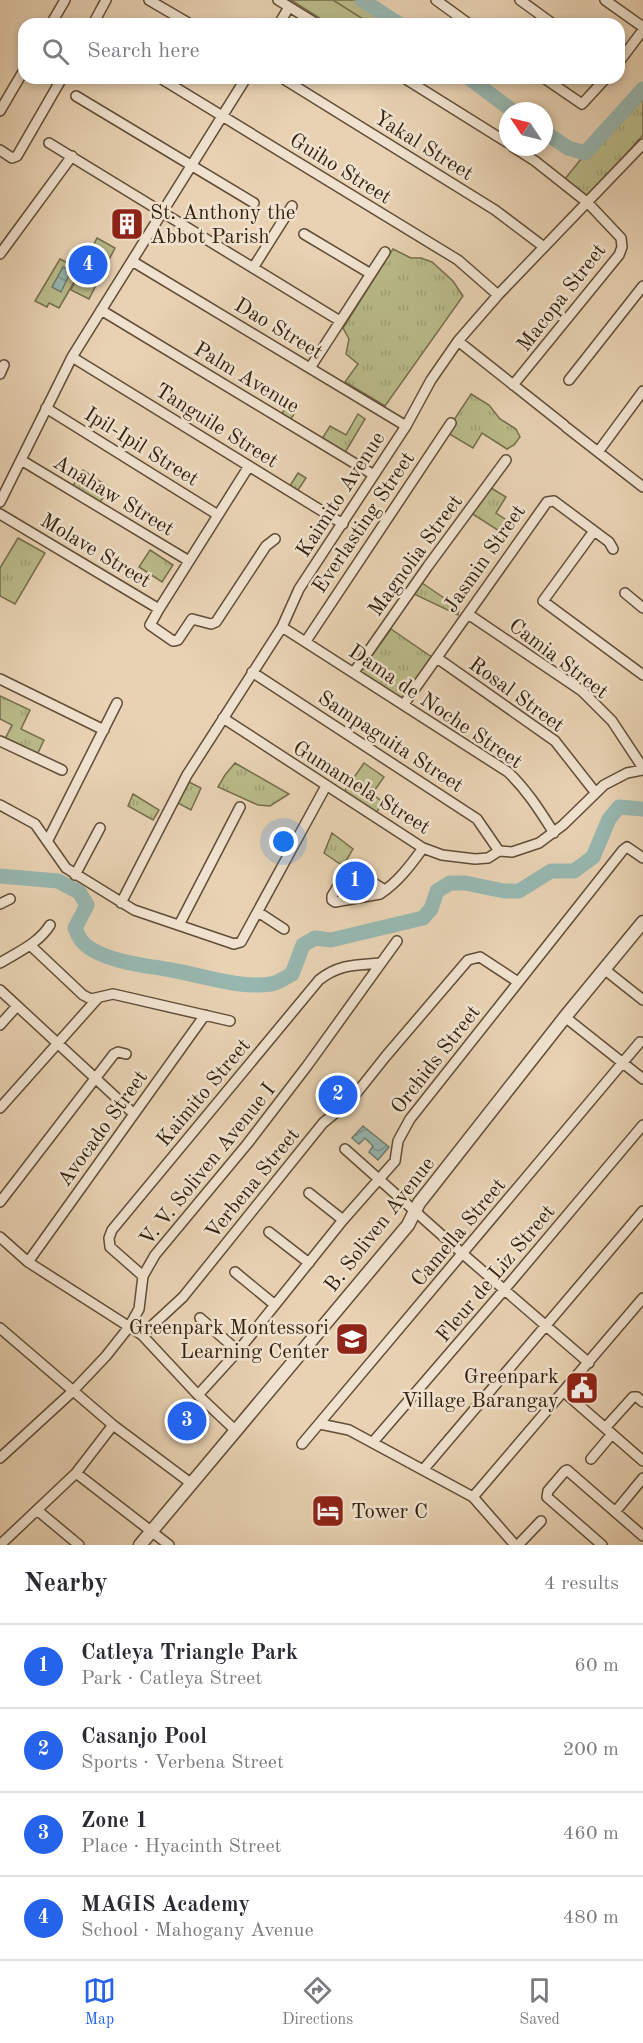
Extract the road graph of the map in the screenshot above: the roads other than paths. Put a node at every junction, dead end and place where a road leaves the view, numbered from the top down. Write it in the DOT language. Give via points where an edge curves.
graph roads {
  1 [pos="64,0"];
  2 [pos="106,0"];
  3 [pos="149,0"];
  4 [pos="278,0"];
  5 [pos="436,0"];
  6 [pos="520,0"];
  7 [pos="605,0"];
  8 [pos="289,7"];
  9 [pos="54,18"];
  10 [pos="96,18"];
  11 [pos="180,18"];
  12 [pos="283,18"];
  13 [pos="307,18"];
  14 [pos="462,18"];
  15 [pos="545,18"];
  16 [pos="643,28"];
  17 [pos="625,54"];
  18 [pos="18,80"];
  19 [pos="59,84"];
  20 [pos="170,84"];
  21 [pos="242,84"];
  22 [pos="292,84"];
  23 [pos="413,84"];
  24 [pos="552,84"];
  25 [pos="601,84"];
  26 [pos="76,96"];
  27 [pos="0,111"];
  28 [pos="223,116"];
  29 [pos="499,138"];
  30 [pos="49,142"];
  31 [pos="643,144"];
  32 [pos="0,150"];
  33 [pos="640,155"];
  34 [pos="72,156"];
  35 [pos="525,156"];
  36 [pos="192,166"];
  37 [pos="254,202"];
  38 [pos="588,203"];
  39 [pos="292,206"];
  40 [pos="163,212"];
  41 [pos="304,234"];
  42 [pos="543,247"];
  43 [pos="385,252"];
  44 [pos="0,254"];
  45 [pos="132,261"];
  46 [pos="253,268"];
  47 [pos="370,274"];
  48 [pos="643,286"];
  49 [pos="498,295"];
  50 [pos="101,310"];
  51 [pos="340,321"];
  52 [pos="458,341"];
  53 [pos="72,357"];
  54 [pos="309,368"];
  55 [pos="568,380"];
  56 [pos="513,386"];
  57 [pos="643,391"];
  58 [pos="46,408"];
  59 [pos="451,423"];
  60 [pos="406,426"];
  61 [pos="598,452"];
  62 [pos="21,460"];
  63 [pos="506,460"];
  64 [pos="249,466"];
  65 [pos="374,475"];
  66 [pos="643,487"];
  67 [pos="0,502"];
  68 [pos="0,514"];
  69 [pos="218,515"];
  70 [pos="343,524"];
  71 [pos="594,531"];
  72 [pos="275,538"];
  73 [pos="613,549"];
  74 [pos="189,561"];
  75 [pos="625,592"];
  76 [pos="643,607"];
  77 [pos="159,609"];
  78 [pos="468,614"];
  79 [pos="282,627"];
  80 [pos="306,641"];
  81 [pos="437,658"];
  82 [pos="252,672"];
  83 [pos="354,672"];
  84 [pos="643,675"];
  85 [pos="0,679"];
  86 [pos="117,704"];
  87 [pos="404,704"];
  88 [pos="223,718"];
  89 [pos="104,730"];
  90 [pos="0,741"];
  91 [pos="643,769"];
  92 [pos="62,770"];
  93 [pos="326,786"];
  94 [pos="596,792"];
  95 [pos="0,805"];
  96 [pos="240,807"];
  97 [pos="100,828"];
  98 [pos="554,833"];
  99 [pos="48,840"];
  100 [pos="423,848"];
  101 [pos="500,851"];
  102 [pos="643,858"];
  103 [pos="75,875"];
  104 [pos="386,891"];
  105 [pos="10,899"];
  106 [pos="121,903"];
  107 [pos="0,904"];
  108 [pos="258,912"];
  109 [pos="50,925"];
  110 [pos="179,925"];
  111 [pos="642,926"];
  112 [pos="284,929"];
  113 [pos="397,941"];
  114 [pos="30,945"];
  115 [pos="0,963"];
  116 [pos="381,963"];
  117 [pos="604,969"];
  118 [pos="518,982"];
  119 [pos="0,990"];
  120 [pos="98,998"];
  121 [pos="643,1000"];
  122 [pos="17,1006"];
  123 [pos="205,1015"];
  124 [pos="565,1017"];
  125 [pos="230,1020"];
  126 [pos="0,1025"];
  127 [pos="640,1042"];
  128 [pos="59,1044"];
  129 [pos="126,1054"];
  130 [pos="623,1063"];
  131 [pos="96,1078"];
  132 [pos="643,1079"];
  133 [pos="0,1108"];
  134 [pos="135,1114"];
  135 [pos="643,1125"];
  136 [pos="345,1149"];
  137 [pos="380,1180"];
  138 [pos="309,1193"];
  139 [pos="0,1202"];
  140 [pos="415,1211"];
  141 [pos="643,1211"];
  142 [pos="343,1220"];
  143 [pos="269,1232"];
  144 [pos="0,1237"];
  145 [pos="463,1254"];
  146 [pos="28,1262"];
  147 [pos="309,1263"];
  148 [pos="235,1272"];
  149 [pos="143,1276"];
  150 [pos="504,1290"];
  151 [pos="643,1298"];
  152 [pos="275,1305"];
  153 [pos="200,1318"];
  154 [pos="547,1325"];
  155 [pos="129,1327"];
  156 [pos="0,1328"];
  157 [pos="142,1335"];
  158 [pos="238,1351"];
  159 [pos="589,1363"];
  160 [pos="72,1392"];
  161 [pos="564,1392"];
  162 [pos="198,1395"];
  163 [pos="643,1402"];
  164 [pos="320,1424"];
  165 [pos="113,1425"];
  166 [pos="235,1430"];
  167 [pos="608,1431"];
  168 [pos="373,1443"];
  169 [pos="302,1444"];
  170 [pos="0,1458"];
  171 [pos="591,1459"];
  172 [pos="643,1461"];
  173 [pos="423,1470"];
  174 [pos="76,1473"];
  175 [pos="643,1478"];
  176 [pos="192,1484"];
  177 [pos="473,1497"];
  178 [pos="37,1510"];
  179 [pos="615,1512"];
  180 [pos="541,1521"];
  181 [pos="153,1531"];
  182 [pos="643,1536"];
  183 [pos="0,1545"];
  184 [pos="79,1545"];
  185 [pos="140,1545"];
  186 [pos="169,1545"];
  187 [pos="517,1545"];
  188 [pos="602,1545"];
  1 -- 9 [label="street"];
  2 -- 10 [label="street"];
  3 -- 11 [label="street"];
  4 -- 8 [label="street"];
  5 -- 14 [label="street"];
  6 -- 15 [label="street"];
  7 -- 16 [label="street"];
  8 -- 12 [label="street"];
  8 -- 13 [label="street"];
  16 -- 17 [label="street"];
  18 -- 27 [label="street"];
  19 -- 32 [label="street" via="17,156 12,158"];
  20 -- 28 [label="street, Guiho Street"];
  21 -- 28 [label="street"];
  22 -- 42 [label="street, Yakal Street" via="495,210"];
  23 -- 29 [label="street"];
  24 -- 25 [label="street" via="580,104"];
  26 -- 36 [label="street"];
  28 -- 36 [label="street"];
  28 -- 49 [label="street, Guiho Street" via="458,260"];
  30 -- 34 [label="street"];
  31 -- 33 [label="street, Kaimito Avenue"];
  33 -- 38 [label="street, Kaimito Avenue"];
  34 -- 40 [label="street"];
  34 -- 44 [label="street"];
  35 -- 38 [label="street"];
  36 -- 37 [label="street"];
  36 -- 40 [label="street"];
  38 -- 42 [label="street, Kaimito Avenue"];
  38 -- 56 [label="street, Macopa Street" via="621,238 619,255"];
  39 -- 46 [label="street"];
  40 -- 45 [label="street"];
  40 -- 46 [label="street"];
  41 -- 47 [label="street"];
  42 -- 49 [label="street, Kaimito Avenue"];
  43 -- 47 [label="street"];
  45 -- 50 [label="street"];
  45 -- 54 [label="street, Dao Street"];
  46 -- 51 [label="street"];
  47 -- 51 [label="street"];
  48 -- 55 [label="street"];
  49 -- 52 [label="street, Kaimito Avenue"];
  50 -- 53 [label="street"];
  50 -- 65 [label="street, Palm Avenue"];
  51 -- 54 [label="street"];
  52 -- 56 [label="street"];
  52 -- 60 [label="street, Kaimito Avenue"];
  53 -- 58 [label="street"];
  53 -- 64 [label="street, Tanguile Street"];
  54 -- 60 [label="street, Dao Street"];
  56 -- 61 [label="street"];
  57 -- 61 [label="street"];
  58 -- 62 [label="street"];
  58 -- 69 [label="street, Ipil-Ipil Street"];
  59 -- 80 [label="street, Everlasting Street"];
  60 -- 65 [label="street, Kaimito Avenue"];
  61 -- 66 [label="street"];
  62 -- 67 [label="street"];
  62 -- 74 [label="street, Anahaw Street"];
  63 -- 83 [label="street, Magnolia Street"];
  64 -- 69 [label="street"];
  64 -- 70 [label="street, Tanguile Street"];
  65 -- 70 [label="street, Kaimito Avenue"];
  68 -- 77 [label="street, Molave Street"];
  69 -- 74 [label="street"];
  70 -- 79 [label="street, Kaimito Avenue" via="299,589"];
  71 -- 73 [label="street, Jasmin Street"];
  71 -- 78 [label="street, Jasmin Street" via="554,501 547,502"];
  71 -- 84 [label="street" via="543,601"];
  72 -- 77 [label="street, Molave Street" via="216,622 192,619 178,640 172,641 150,625"];
  74 -- 77 [label="street"];
  75 -- 76 [label="street"];
  78 -- 81 [label="street, Jasmin Street"];
  78 -- 91 [label="street, Camia Street" via="582,691 612,721"];
  79 -- 80 [label="street, Dama de Noche Street"];
  79 -- 82 [label="street, Kaimito Avenue"];
  80 -- 83 [label="street, Dama de Noche Street"];
  81 -- 87 [label="street, Jasmin Street"];
  81 -- 94 [label="street, Rosal Street" via="555,741"];
  82 -- 88 [label="street, Kaimito Avenue"];
  82 -- 101 [label="street, Sampaguita Street" via="477,819"];
  83 -- 87 [label="street, Dama de Noche Street"];
  85 -- 89 [label="street"];
  86 -- 89 [label="street"];
  87 -- 98 [label="street, Dama de Noche Street" via="508,772 533,800"];
  88 -- 93 [label="street, Gumamela Street"];
  88 -- 106 [label="street, Kaimito Avenue" via="187,775"];
  89 -- 99 [label="street"];
  90 -- 92 [label="street"];
  91 -- 94 [label="street, Gumamela Street" via="627,773"];
  93 -- 100 [label="street, Gumamela Street"];
  93 -- 108 [label="street"];
  94 -- 98 [label="street, Gumamela Street"];
  95 -- 99 [label="street" via="35,824"];
  96 -- 110 [label="street"];
  97 -- 103 [label="street"];
  98 -- 101 [label="street, Gumamela Street" via="539,843 512,852"];
  99 -- 103 [label="street" via="56,856"];
  100 -- 101 [label="street, Gumamela Street" via="475,859 488,858"];
  100 -- 104 [label="street"];
  102 -- 118 [label="street, Orchids Street" via="627,847 623,850"];
  103 -- 106 [label="street"];
  104 -- 104 [label="street" via="335,902 332,900 348,869"];
  105 -- 107 [label="street"];
  106 -- 110 [label="street"];
  108 -- 110 [label="street" via="241,942 234,944"];
  108 -- 112 [label="street"];
  109 -- 114 [label="street"];
  111 -- 117 [label="street, B. Soliven Avenue"];
  113 -- 116 [label="street, V. V. Soliven Avenue I"];
  114 -- 115 [label="street"];
  114 -- 120 [label="street" via="83,995"];
  116 -- 149 [label="street, V. V. Soliven Avenue I" via="307,1066 155,1255"];
  116 -- 149 [label="street, Kaimito Street" via="345,966 319,980 112,1230 110,1247"];
  117 -- 121 [label="street"];
  117 -- 124 [label="street, B. Soliven Avenue"];
  118 -- 137 [label="street, Orchids Street" via="410,1119 398,1141 395,1161"];
  118 -- 157 [label="street, Verbena Street" via="480,957 468,960 351,1100 323,1123 183,1297"];
  119 -- 122 [label="street"];
  120 -- 123 [label="street" via="113,994"];
  120 -- 128 [label="street"];
  122 -- 126 [label="street"];
  122 -- 128 [label="street"];
  123 -- 125 [label="street"];
  123 -- 134 [label="street, Avocado Street"];
  124 -- 130 [label="street"];
  124 -- 140 [label="street, B. Soliven Avenue"];
  127 -- 130 [label="street, Camella Street"];
  128 -- 131 [label="street"];
  128 -- 133 [label="street"];
  129 -- 131 [label="street" via="114,1054"];
  130 -- 132 [label="street"];
  130 -- 145 [label="street, Camella Street"];
  131 -- 134 [label="street"];
  131 -- 139 [label="street"];
  134 -- 146 [label="street, Avocado Street"];
  135 -- 150 [label="street, Fleur de Liz Street"];
  136 -- 137 [label="street"];
  137 -- 140 [label="street"];
  137 -- 142 [label="street, Orchids Street"];
  138 -- 142 [label="street"];
  140 -- 145 [label="street"];
  140 -- 166 [label="street, B. Soliven Avenue" via="412,1220 362,1281"];
  141 -- 154 [label="street"];
  142 -- 147 [label="street, Orchids Street"];
  143 -- 147 [label="street"];
  144 -- 146 [label="street"];
  145 -- 150 [label="street"];
  145 -- 164 [label="street, Camella Street"];
  146 -- 155 [label="street"];
  147 -- 152 [label="street, Orchids Street"];
  148 -- 152 [label="street"];
  149 -- 155 [label="street, V. V. Soliven Avenue I" via="139,1310"];
  150 -- 154 [label="street"];
  150 -- 168 [label="street, Fleur de Liz Street"];
  151 -- 159 [label="street"];
  152 -- 158 [label="street, Orchids Street"];
  153 -- 158 [label="street"];
  154 -- 159 [label="street"];
  154 -- 173 [label="street"];
  155 -- 157 [label="street"];
  155 -- 160 [label="street, V. V. Soliven Avenue I"];
  156 -- 160 [label="street"];
  157 -- 162 [label="street"];
  158 -- 162 [label="street, Orchids Street"];
  159 -- 161 [label="street"];
  160 -- 165 [label="street"];
  160 -- 170 [label="street, V. V. Soliven Avenue I"];
  161 -- 167 [label="street"];
  161 -- 177 [label="street"];
  162 -- 166 [label="street"];
  163 -- 167 [label="street" via="633,1397"];
  164 -- 168 [label="street" via="349,1430"];
  164 -- 169 [label="street, Camella Street"];
  165 -- 174 [label="street"];
  165 -- 176 [label="street"];
  166 -- 176 [label="street, B. Soliven Avenue"];
  167 -- 171 [label="street"];
  167 -- 172 [label="street"];
  168 -- 173 [label="street"];
  173 -- 177 [label="street"];
  174 -- 178 [label="street"];
  174 -- 181 [label="street"];
  175 -- 179 [label="street"];
  176 -- 181 [label="street, B. Soliven Avenue"];
  177 -- 187 [label="street"];
  178 -- 183 [label="street"];
  178 -- 184 [label="street"];
  179 -- 182 [label="street"];
  179 -- 188 [label="street" via="567,1470 548,1491 548,1497"];
  180 -- 187 [label="street"];
  181 -- 185 [label="street, B. Soliven Avenue"];
  181 -- 186 [label="street"];
}
